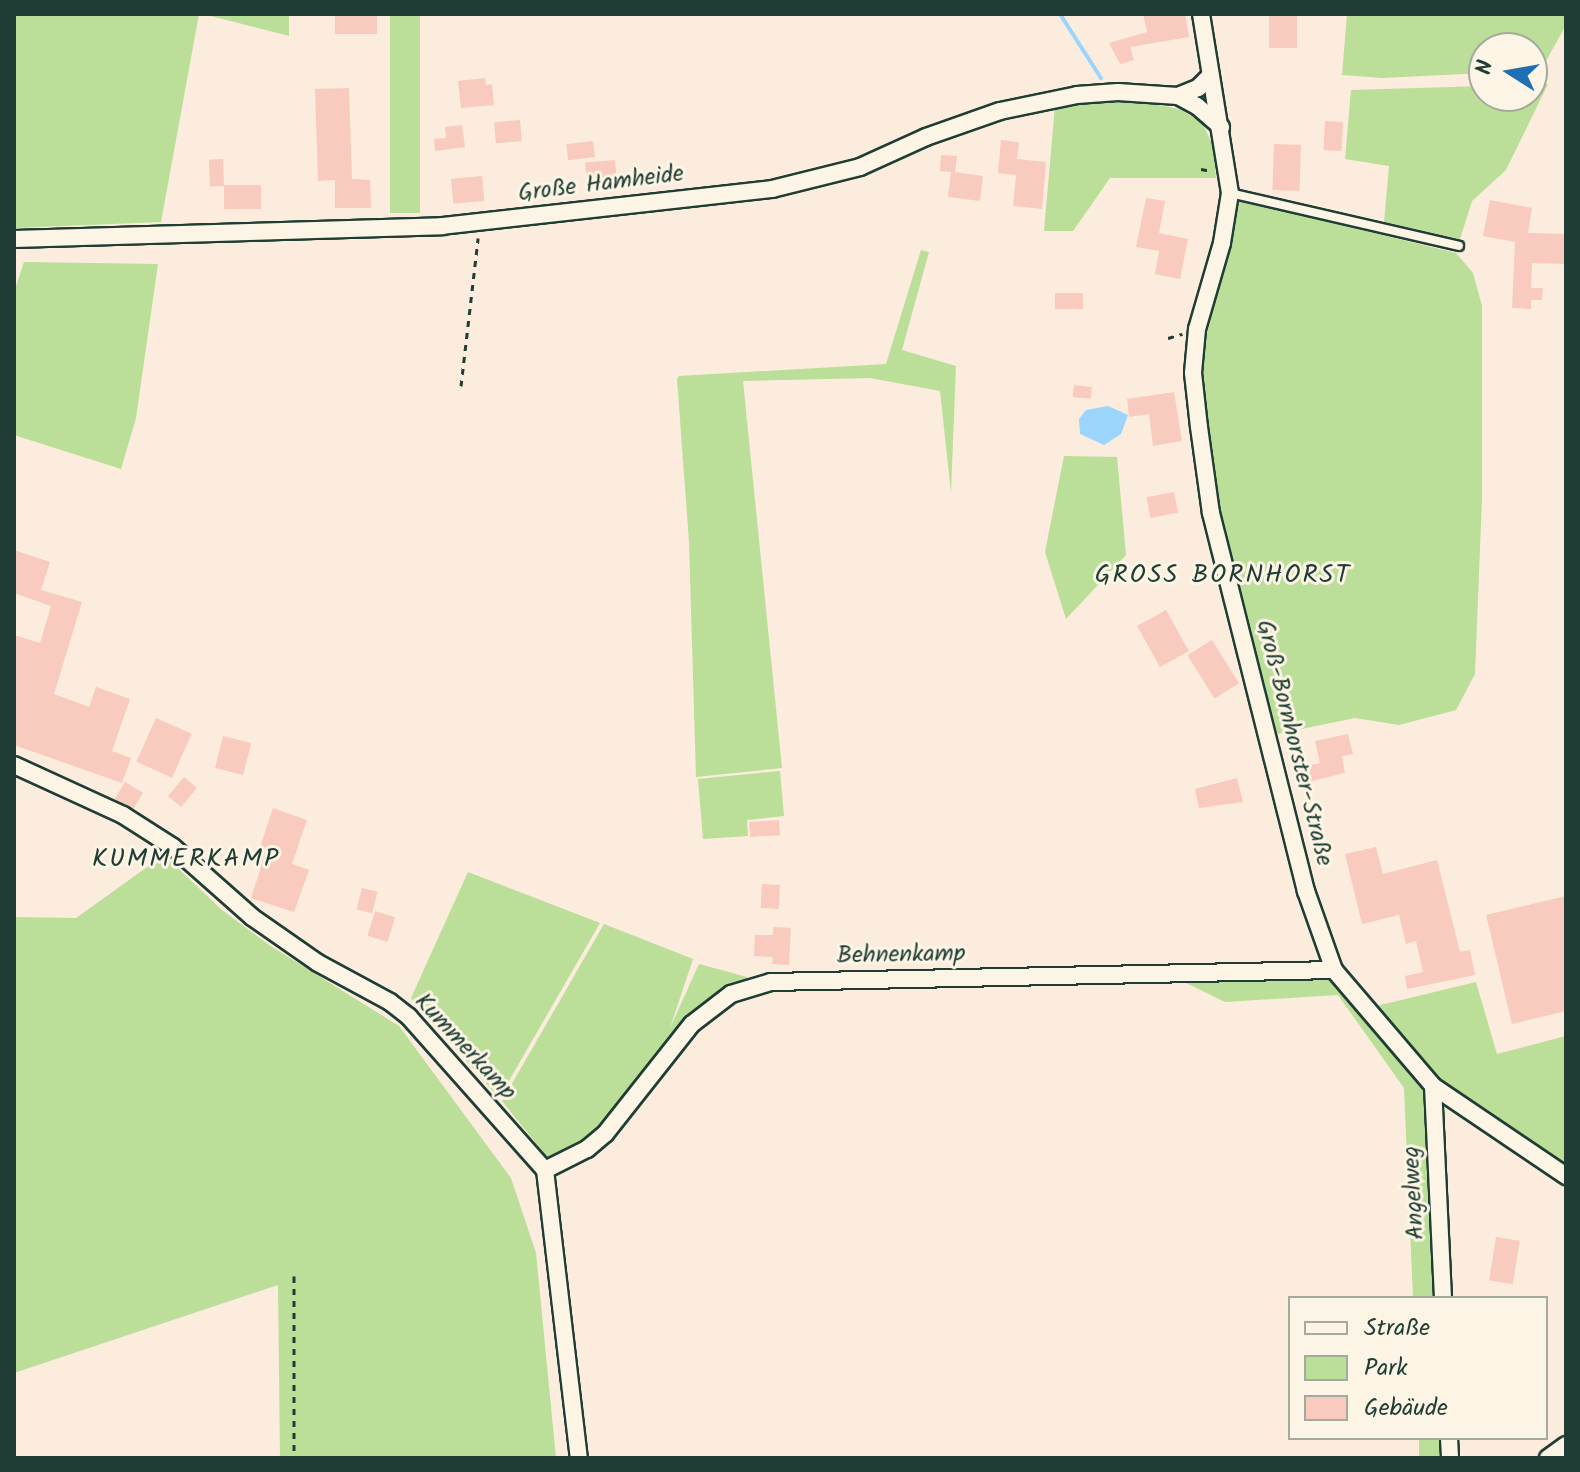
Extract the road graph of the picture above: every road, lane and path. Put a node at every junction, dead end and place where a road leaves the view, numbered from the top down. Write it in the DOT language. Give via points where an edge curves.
graph roads {
  1 [pos="1201,14"];
  2 [pos="1211,75"];
  3 [pos="1178,96"];
  4 [pos="1221,127"];
  5 [pos="1230,193"];
  6 [pos="480,222"];
  7 [pos="14,239"];
  8 [pos="1459,246"];
  9 [pos="461,386"];
  10 [pos="14,765"];
  11 [pos="1334,970"];
  12 [pos="1433,1086"];
  13 [pos="545,1170"];
  14 [pos="1566,1176"];
  15 [pos="294,1276"];
  16 [pos="1443,1296"];
  17 [pos="1566,1445"];
  18 [pos="294,1458"];
  19 [pos="579,1458"];
  20 [pos="1548,1458"];
  1 -- 2 [label="street, Groß-Bornhorster-Straße"];
  2 -- 3 [label="street"];
  2 -- 4 [label="street, Groß-Bornhorster-Straße"];
  3 -- 4 [label="street"];
  3 -- 6 [label="street, Große Hamheide" via="1077,95 1000,111 860,167 772,189"];
  4 -- 5 [label="street, Groß-Bornhorster-Straße"];
  5 -- 8 [label="lane"];
  5 -- 11 [label="street, Groß-Bornhorster-Straße" via="1222,243 1197,329 1193,373 1199,427 1211,513 1280,797"];
  6 -- 7 [label="street, Große Hamheide"];
  6 -- 9 [label="path"];
  10 -- 13 [label="street, Kummerkamp" via="123,815 173,847 252,917 318,963 390,1002"];
  11 -- 12 [label="street, Groß-Bornhorster-Straße"];
  11 -- 13 [label="street, Behnenkamp" via="771,982 731,994 692,1024 605,1134"];
  12 -- 14 [label="street, Groß-Bornhorster-Straße"];
  12 -- 16 [label="street, Angelweg"];
  13 -- 19 [label="street"];
  15 -- 18 [label="path"];
  17 -- 20 [label="street"];
}
